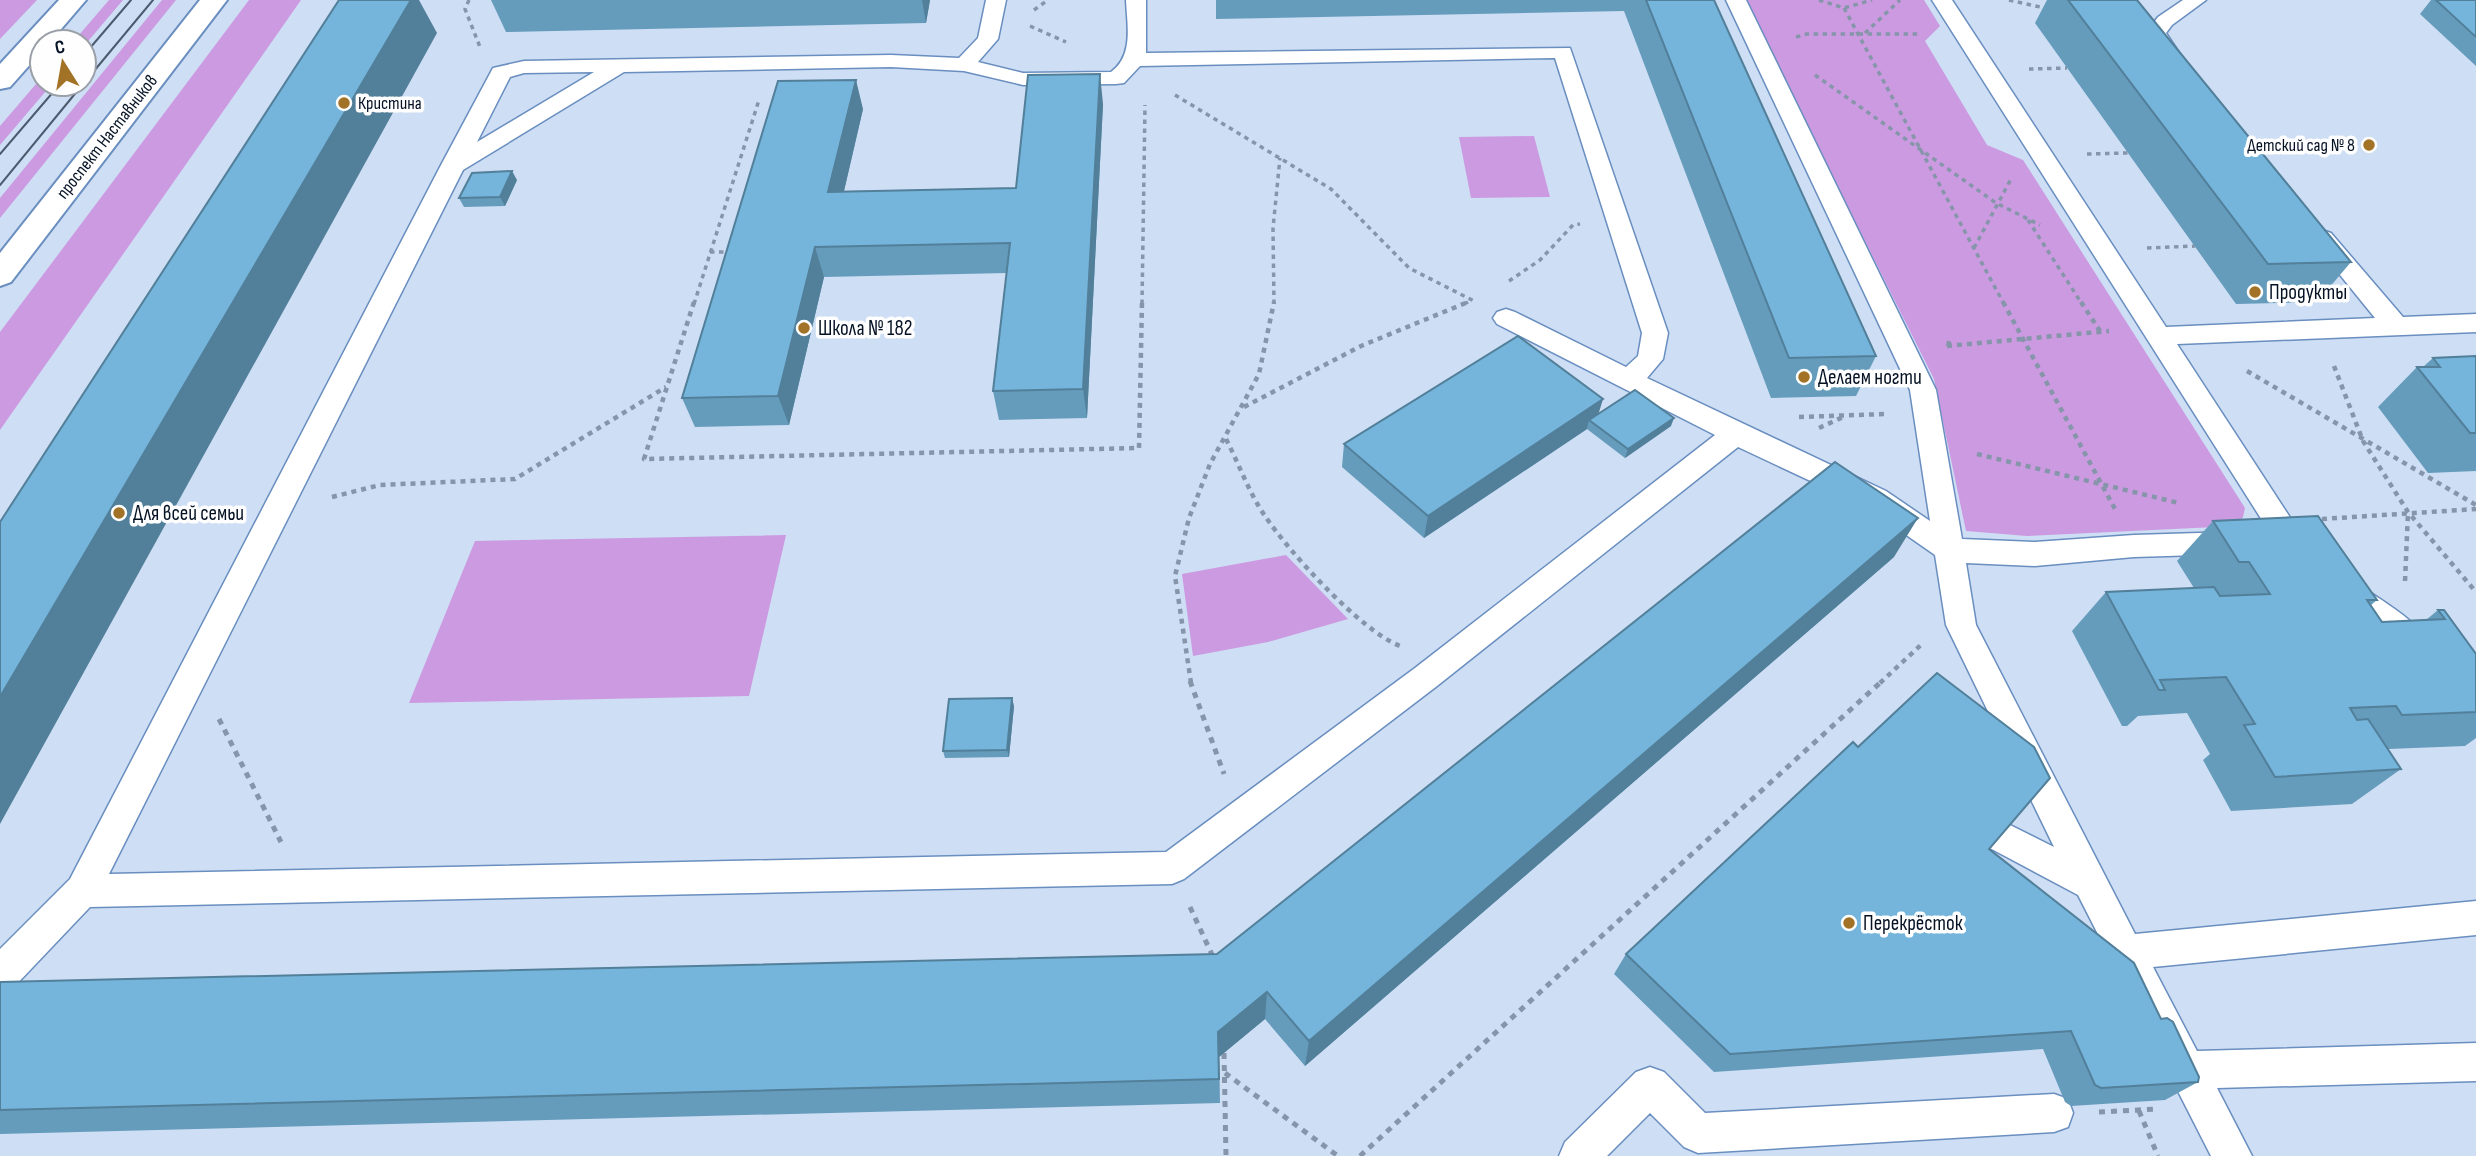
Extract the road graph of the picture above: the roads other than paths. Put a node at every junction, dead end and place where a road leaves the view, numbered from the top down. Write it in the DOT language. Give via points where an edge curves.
graph roads {
  1 [pos="73,0"];
  2 [pos="214,0"];
  3 [pos="1136,0"];
  4 [pos="1942,0"];
  5 [pos="2196,0"];
  6 [pos="1737,2"];
  7 [pos="995,4"];
  8 [pos="1712,4"];
  9 [pos="964,65"];
  10 [pos="1132,65"];
  11 [pos="619,66"];
  12 [pos="2188,77"];
  13 [pos="0,81"];
  14 [pos="451,167"];
  15 [pos="2309,222"];
  16 [pos="0,275"];
  17 [pos="1506,318"];
  18 [pos="2476,323"];
  19 [pos="2396,326"];
  20 [pos="2154,331"];
  21 [pos="1629,380"];
  22 [pos="1736,434"];
  23 [pos="2282,531"];
  24 [pos="2134,546"];
  25 [pos="1948,549"];
  26 [pos="2438,668"];
  27 [pos="1998,835"];
  28 [pos="2090,883"];
  29 [pos="82,891"];
  30 [pos="2476,918"];
  31 [pos="2127,951"];
  32 [pos="0,975"];
  33 [pos="2476,1062"];
  34 [pos="2189,1070"];
  35 [pos="2054,1113"];
  36 [pos="1579,1156"];
  37 [pos="2232,1156"];
  1 -- 13 [label="main road"];
  2 -- 16 [label="main road, проспект Наставников"];
  3 -- 10 [label="lane"];
  4 -- 20 [label="lane"];
  5 -- 12 [label="lane" via="2155,33"];
  6 -- 8 [label="lane"];
  6 -- 25 [label="lane" via="1923,390"];
  7 -- 9 [label="lane" via="988,39"];
  9 -- 10 [label="lane" via="1023,79 1116,78"];
  9 -- 11 [label="lane" via="891,61"];
  10 -- 21 [label="lane" via="1563,52 1655,333 1650,359"];
  11 -- 14 [label="lane"];
  11 -- 14 [label="lane" via="524,67 501,73"];
  14 -- 29 [label="lane"];
  15 -- 19 [label="lane"];
  17 -- 21 [label="lane"];
  18 -- 19 [label="lane"];
  19 -- 20 [label="lane"];
  20 -- 23 [label="lane"];
  21 -- 22 [label="lane"];
  22 -- 25 [label="lane" via="1876,499"];
  22 -- 29 [label="lane" via="1172,868"];
  23 -- 24 [label="lane"];
  23 -- 26 [label="lane" via="2318,571 2402,633"];
  24 -- 25 [label="lane" via="2035,554"];
  25 -- 28 [label="lane" via="1961,625"];
  27 -- 28 [label="lane"];
  28 -- 31 [label="lane"];
  29 -- 32 [label="lane"];
  30 -- 31 [label="lane"];
  31 -- 34 [label="lane"];
  33 -- 34 [label="lane"];
  34 -- 37 [label="lane"];
  35 -- 36 [label="lane" via="1698,1133 1650,1086"];
}
